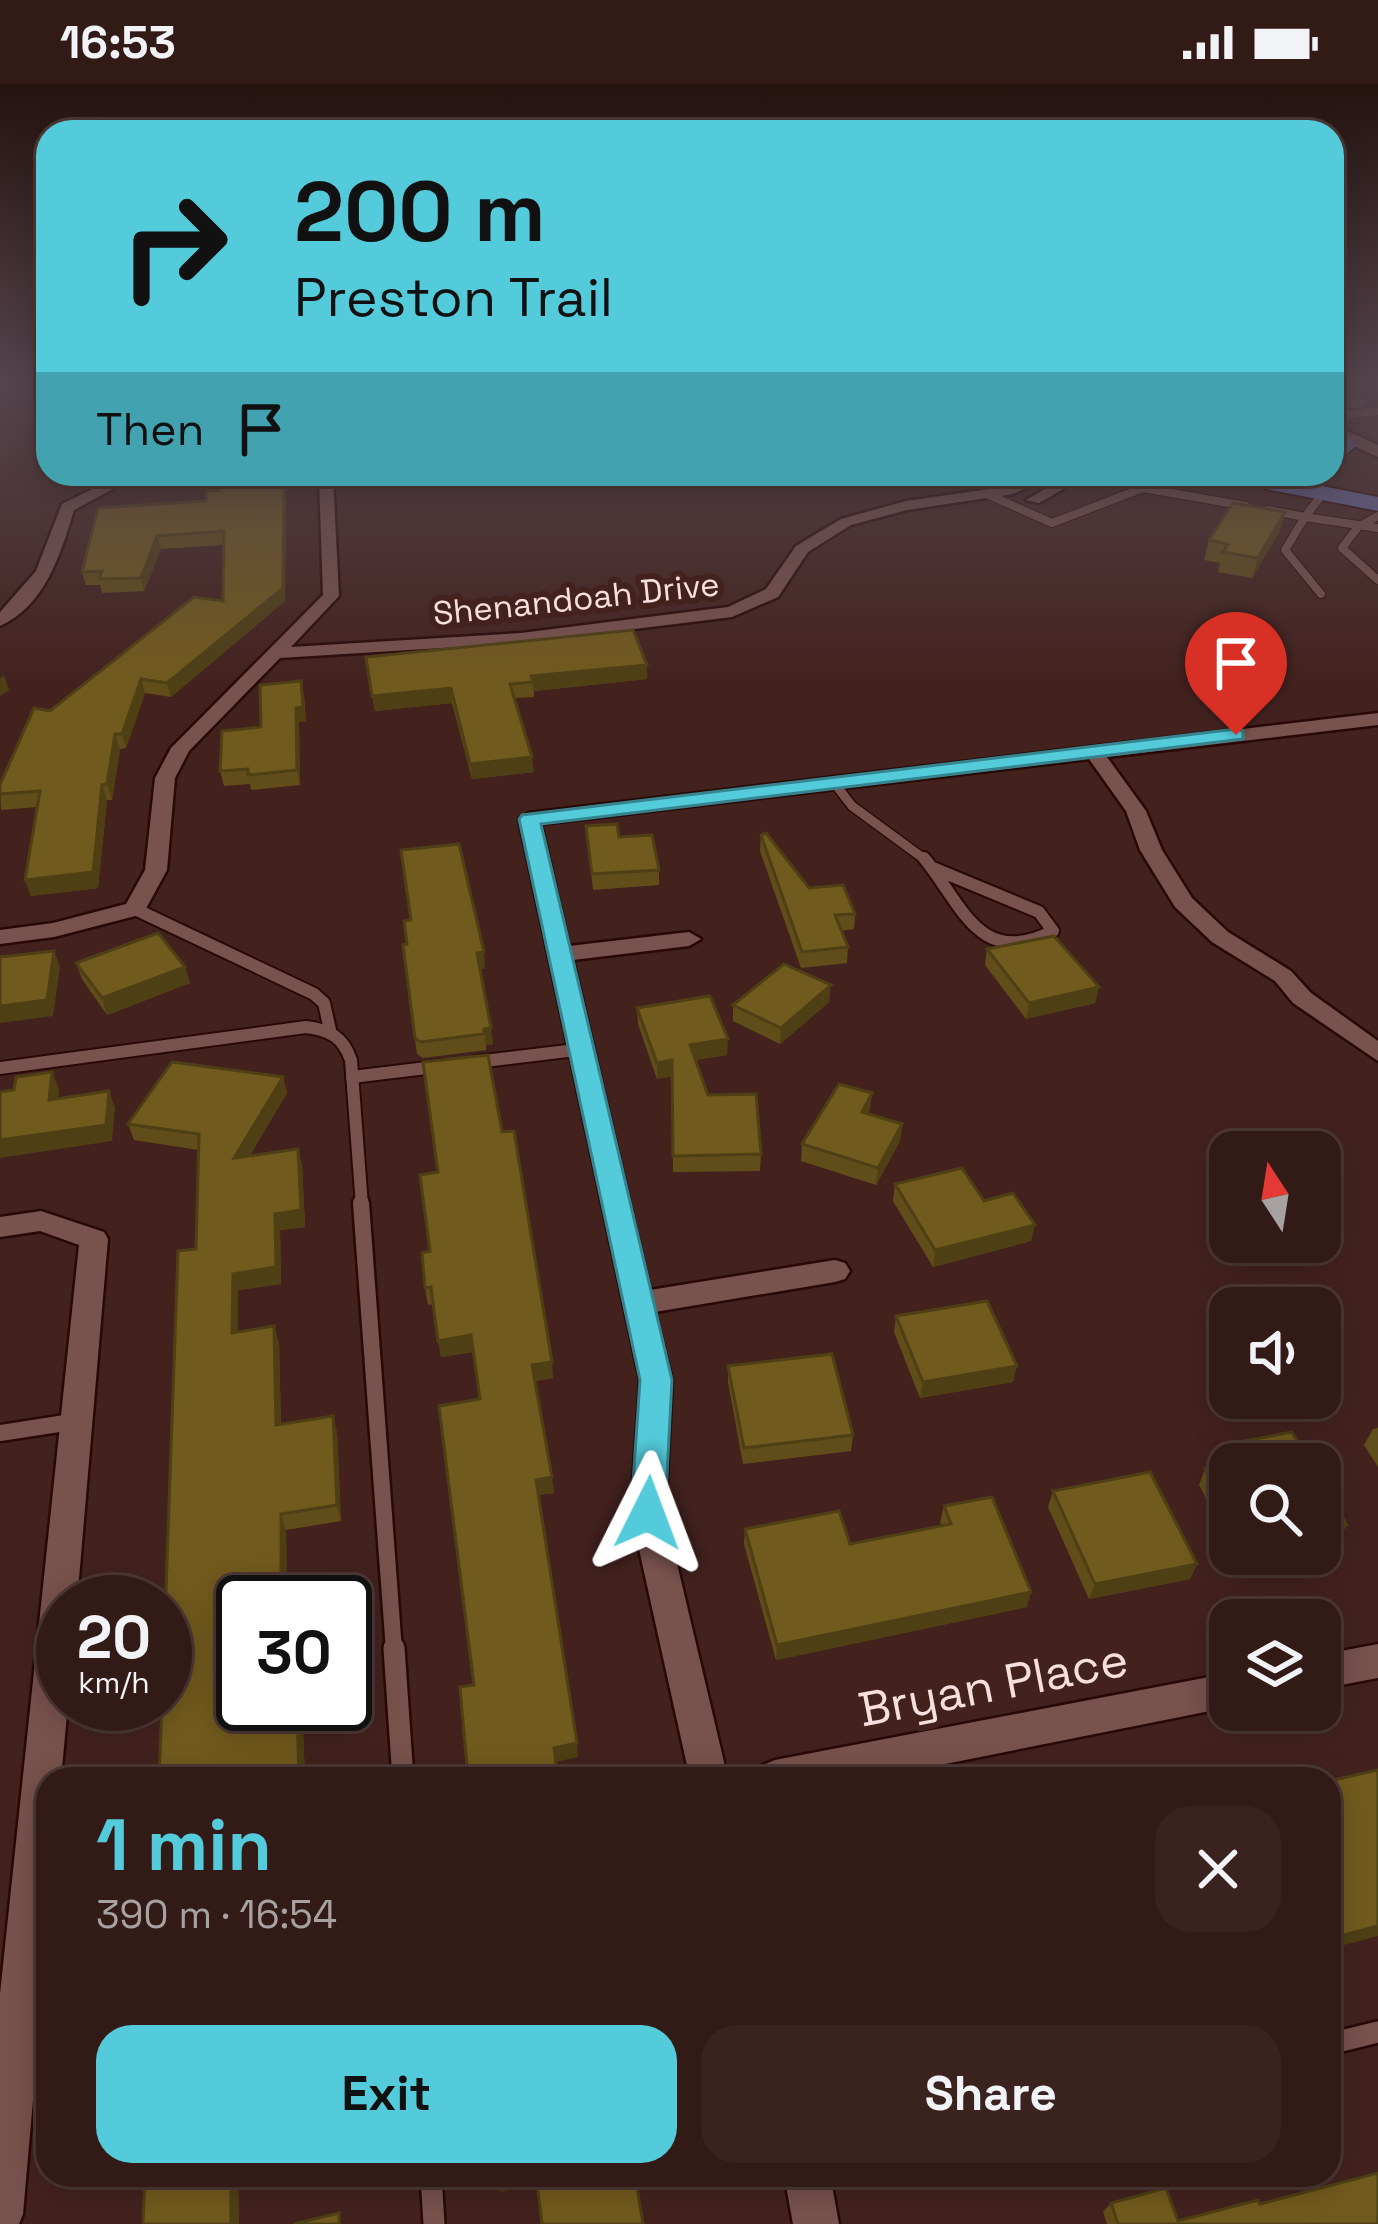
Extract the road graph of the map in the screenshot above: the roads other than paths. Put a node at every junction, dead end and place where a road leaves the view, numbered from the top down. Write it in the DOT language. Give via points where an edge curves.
graph roads {
  1 [pos="110,486"];
  2 [pos="326,486"];
  3 [pos="1026,486"];
  4 [pos="1063,486"];
  5 [pos="1287,486"];
  6 [pos="1323,493"];
  7 [pos="989,495"];
  8 [pos="1378,504"];
  9 [pos="1008,506"];
  10 [pos="1378,516"];
  11 [pos="1305,517"];
  12 [pos="846,522"];
  13 [pos="1358,526"];
  14 [pos="1378,528"];
  15 [pos="1378,580"];
  16 [pos="1321,594"];
  17 [pos="0,621"];
  18 [pos="278,652"];
  19 [pos="1378,719"];
  20 [pos="1094,752"];
  21 [pos="835,784"];
  22 [pos="933,868"];
  23 [pos="135,909"];
  24 [pos="0,937"];
  25 [pos="689,939"];
  26 [pos="560,954"];
  27 [pos="330,1030"];
  28 [pos="584,1049"];
  29 [pos="1378,1053"];
  30 [pos="0,1068"];
  31 [pos="352,1077"];
  32 [pos="0,1227"];
  33 [pos="835,1271"];
  34 [pos="640,1303"];
  35 [pos="78,1421"];
  36 [pos="0,1433"];
  37 [pos="1378,1661"];
  38 [pos="1341,1668"];
  39 [pos="1209,1694"];
  40 [pos="44,1767"];
  41 [pos="402,1767"];
  42 [pos="706,1767"];
  43 [pos="836,1767"];
  44 [pos="36,1848"];
  45 [pos="1378,2032"];
  46 [pos="1341,2041"];
  47 [pos="432,2187"];
  48 [pos="809,2187"];
  49 [pos="0,2214"];
  50 [pos="434,2224"];
  51 [pos="816,2224"];
  1 -- 17 [label="street" via="67,507 44,579"];
  2 -- 18 [label="street" via="331,596"];
  3 -- 7 [label="street, Shenandoah Drive"];
  4 -- 9 [label="street, Shenandoah Drive"];
  5 -- 6 [label="main road"];
  6 -- 8 [label="main road"];
  6 -- 11 [label="lane"];
  7 -- 9 [label="lane"];
  7 -- 12 [label="street, Shenandoah Drive"];
  9 -- 11 [label="lane" via="1058,523 1143,488"];
  9 -- 12 [label="street, Shenandoah Drive"];
  10 -- 13 [label="lane"];
  11 -- 13 [label="lane"];
  11 -- 16 [label="lane" via="1285,550"];
  12 -- 18 [label="street, Shenandoah Drive" via="802,549 772,593 732,612 521,638"];
  13 -- 14 [label="lane"];
  13 -- 15 [label="lane" via="1342,548"];
  18 -- 23 [label="street" via="181,748 165,778 156,870"];
  19 -- 20 [label="street"];
  20 -- 21 [label="street"];
  20 -- 29 [label="street" via="1199,919"];
  21 -- 22 [label="lane" via="847,805"];
  21 -- 26 [label="street" via="529,819"];
  22 -- 22 [label="lane" via="978,933 1004,943 1053,932 1039,912"];
  23 -- 24 [label="street"];
  23 -- 27 [label="lane" via="314,994"];
  25 -- 26 [label="street"];
  26 -- 28 [label="street"];
  27 -- 30 [label="lane"];
  27 -- 31 [label="lane" via="345,1042"];
  28 -- 31 [label="lane"];
  28 -- 34 [label="street"];
  31 -- 41 [label="lane"];
  32 -- 35 [label="street" via="41,1221 94,1239"];
  33 -- 34 [label="street"];
  34 -- 42 [label="street" via="656,1380 648,1513"];
  35 -- 36 [label="lane"];
  35 -- 40 [label="street"];
  37 -- 38 [label="street"];
  39 -- 43 [label="street, Bryan Place"];
  44 -- 49 [label="street"];
  45 -- 46 [label="lane"];
  47 -- 50 [label="lane"];
  48 -- 51 [label="street"];
}
